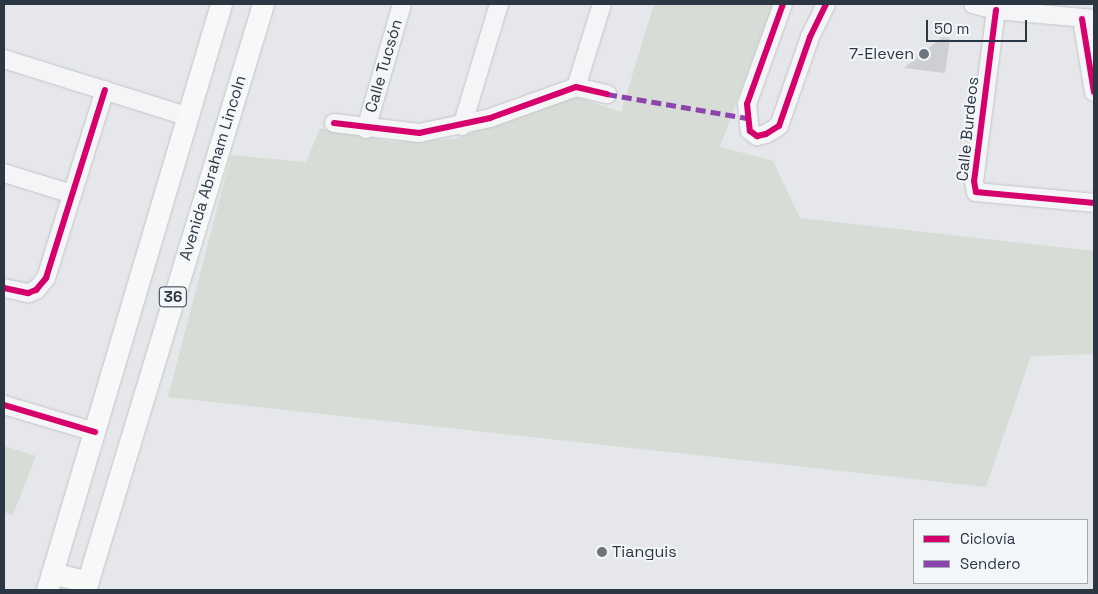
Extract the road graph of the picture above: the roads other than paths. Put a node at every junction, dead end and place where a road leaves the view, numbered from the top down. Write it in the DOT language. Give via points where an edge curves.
graph roads {
  1 [pos="221,4"];
  2 [pos="263,4"];
  3 [pos="402,4"];
  4 [pos="498,4"];
  5 [pos="602,4"];
  6 [pos="783,4"];
  7 [pos="826,4"];
  8 [pos="973,4"];
  9 [pos="996,10"];
  10 [pos="1088,19"];
  11 [pos="4,59"];
  12 [pos="576,88"];
  13 [pos="105,90"];
  14 [pos="1094,92"];
  15 [pos="607,94"];
  16 [pos="189,117"];
  17 [pos="334,123"];
  18 [pos="462,126"];
  19 [pos="366,128"];
  20 [pos="4,173"];
  21 [pos="72,194"];
  22 [pos="1094,203"];
  23 [pos="4,288"];
  24 [pos="4,405"];
  25 [pos="95,432"];
  26 [pos="49,582"];
  27 [pos="87,586"];
  1 -- 16 [label="main road, 36"];
  2 -- 27 [label="main road, Avenida Abraham Lincoln / 36"];
  3 -- 19 [label="street, Calle Tucsón"];
  4 -- 18 [label="street"];
  5 -- 12 [label="street"];
  6 -- 7 [label="street" via="747,104 750,131 757,136 779,126 810,37"];
  8 -- 9 [label="street"];
  9 -- 10 [label="street"];
  9 -- 22 [label="street, Calle Burdeos" via="974,181 976,192"];
  10 -- 14 [label="street"];
  11 -- 13 [label="street"];
  12 -- 15 [label="street"];
  12 -- 18 [label="street"];
  13 -- 16 [label="street"];
  13 -- 21 [label="street"];
  16 -- 25 [label="main road, 36"];
  17 -- 19 [label="street"];
  18 -- 19 [label="street" via="419,134"];
  20 -- 21 [label="street"];
  21 -- 23 [label="street" via="42,285 28,293"];
  24 -- 25 [label="street"];
  25 -- 26 [label="main road, 36"];
  26 -- 27 [label="main road"];
}
